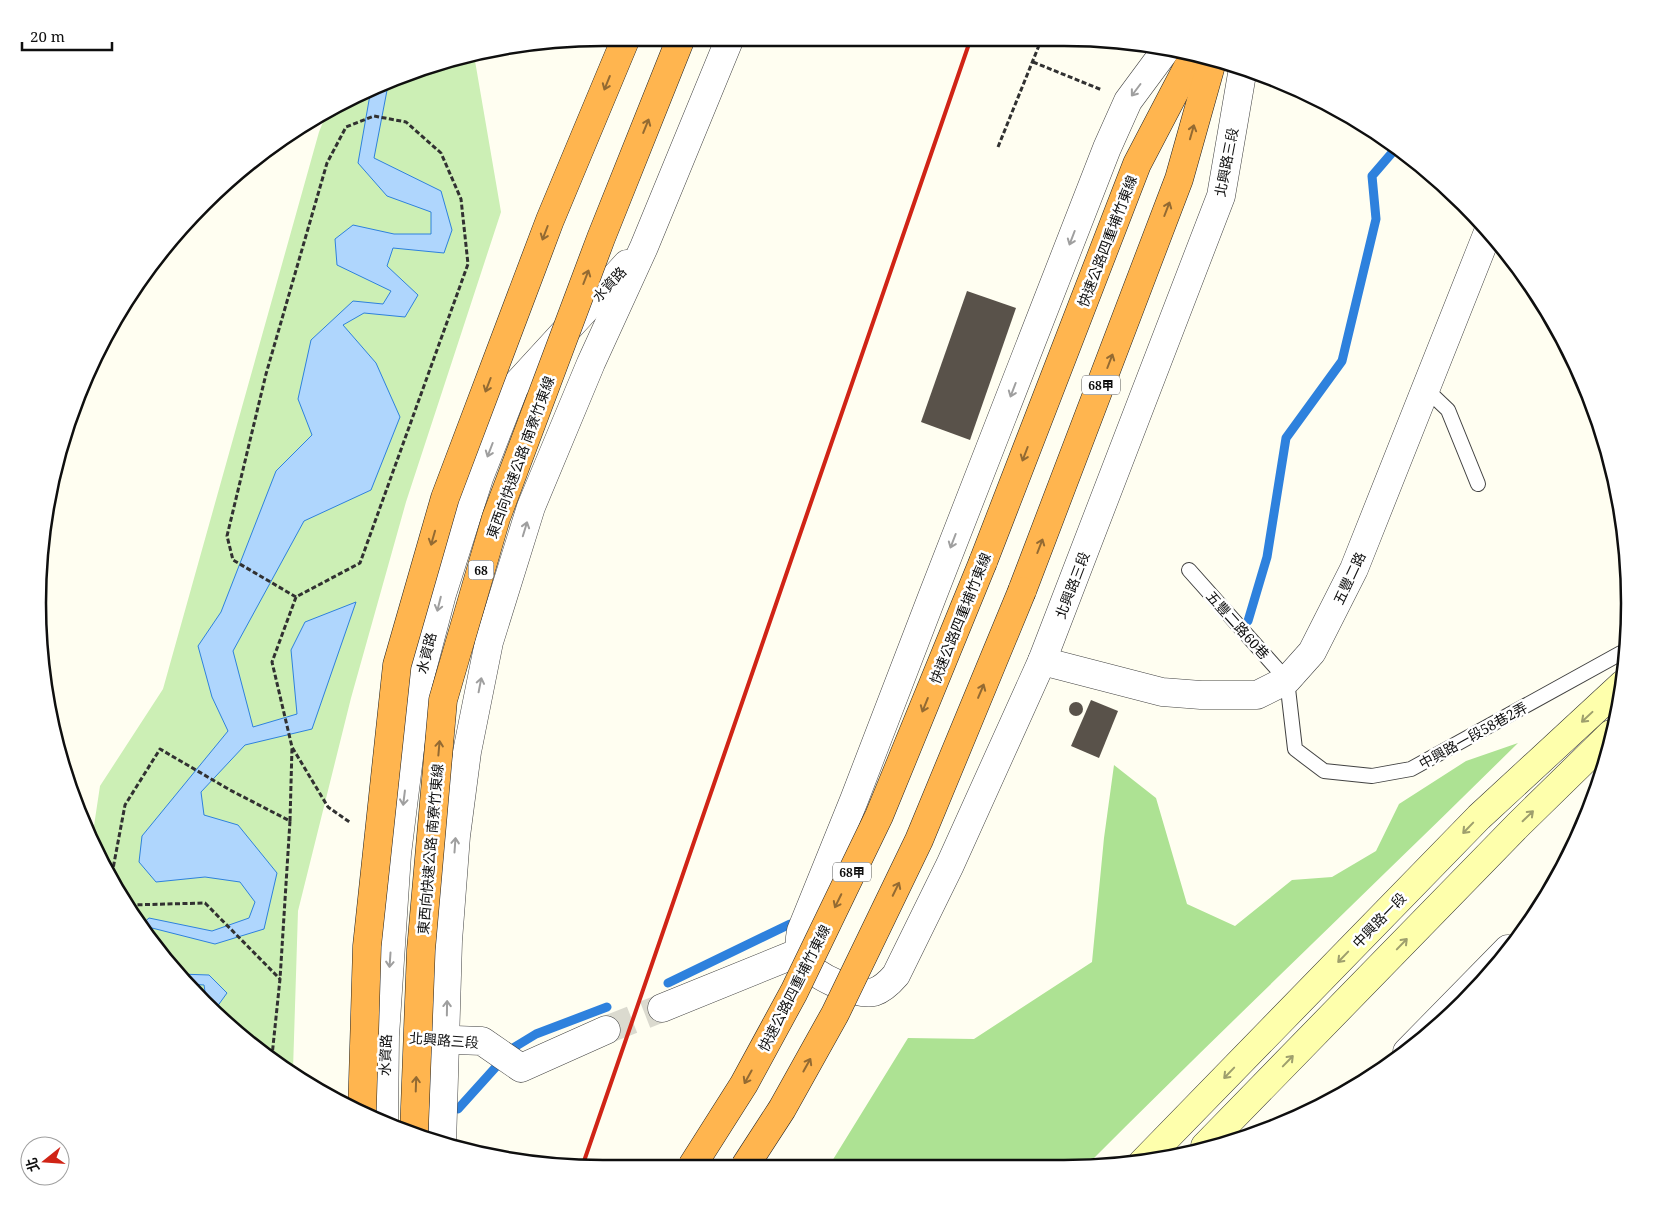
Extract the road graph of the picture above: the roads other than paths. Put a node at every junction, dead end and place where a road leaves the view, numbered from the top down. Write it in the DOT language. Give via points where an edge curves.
graph roads {
  1 [pos="623,46"];
  2 [pos="678,46"];
  3 [pos="727,46"];
  4 [pos="1162,55"];
  5 [pos="1191,61"];
  6 [pos="1211,66"];
  7 [pos="1242,76"];
  8 [pos="1485,239"];
  9 [pos="644,247"];
  10 [pos="1426,390"];
  11 [pos="1478,484"];
  12 [pos="1189,570"];
  13 [pos="1618,654"];
  14 [pos="1042,661"];
  15 [pos="1287,680"];
  16 [pos="1613,693"];
  17 [pos="1603,742"];
  18 [pos="800,952"];
  19 [pos="662,1008"];
  20 [pos="606,1030"];
  21 [pos="386,1036"];
  22 [pos="446,1040"];
  23 [pos="362,1104"];
  24 [pos="384,1114"];
  25 [pos="414,1126"];
  26 [pos="442,1136"];
  27 [pos="1211,1140"];
  28 [pos="1151,1153"];
  29 [pos="696,1160"];
  30 [pos="749,1160"];
  1 -- 23 [label="highway, one-way, bridge" via="550,220 445,498 397,664 367,946"];
  25 -- 2 [label="highway, 東西向快速公路 南寮竹東線 / 68, one-way, bridge" via="421,950 443,700 496,518 601,238"];
  3 -- 9 [label="street, 水資路"];
  4 -- 18 [label="street, one-way" via="1128,101 1107,148 801,931"];
  5 -- 29 [label="highway, 快速公路四重埔竹東線 / 68甲, one-way, bridge" via="1137,164 983,562 879,816 794,992 758,1059"];
  30 -- 6 [label="highway, 68甲, one-way, bridge" via="782,1110 835,1014 911,858 1022,591 1179,179"];
  7 -- 14 [label="street, 北興路三段" via="1221,196"];
  8 -- 10 [label="street, 五豐二路"];
  9 -- 21 [label="street, 水資路, one-way" via="515,386 479,478 442,594 418,685 397,854"];
  22 -- 9 [label="street, 水資路, one-way" via="448,941 456,836 467,752 489,642 531,507"];
  10 -- 11 [label="lane" via="1448,410"];
  10 -- 15 [label="street, 五豐二路" via="1354,568 1312,652"];
  12 -- 15 [label="lane, 五豐二路60巷"];
  13 -- 15 [label="lane, 中興路一段58巷2弄" via="1411,769 1372,776 1324,771 1295,749"];
  14 -- 15 [label="street, 五豐二路" via="1162,692 1256,695"];
  14 -- 18 [label="street, 北興路三段" via="950,865 896,975 876,991 864,993 812,970"];
  16 -- 28 [label="main road, 中興路一段, one-way" via="1479,817"];
  27 -- 17 [label="main road, one-way"];
  18 -- 19 [label="street"];
  20 -- 22 [label="street, 北興路三段" via="521,1068 482,1041"];
  21 -- 22 [label="street, 北興路三段"];
  21 -- 24 [label="street, 水資路"];
  22 -- 26 [label="street, 水資路"];
}
